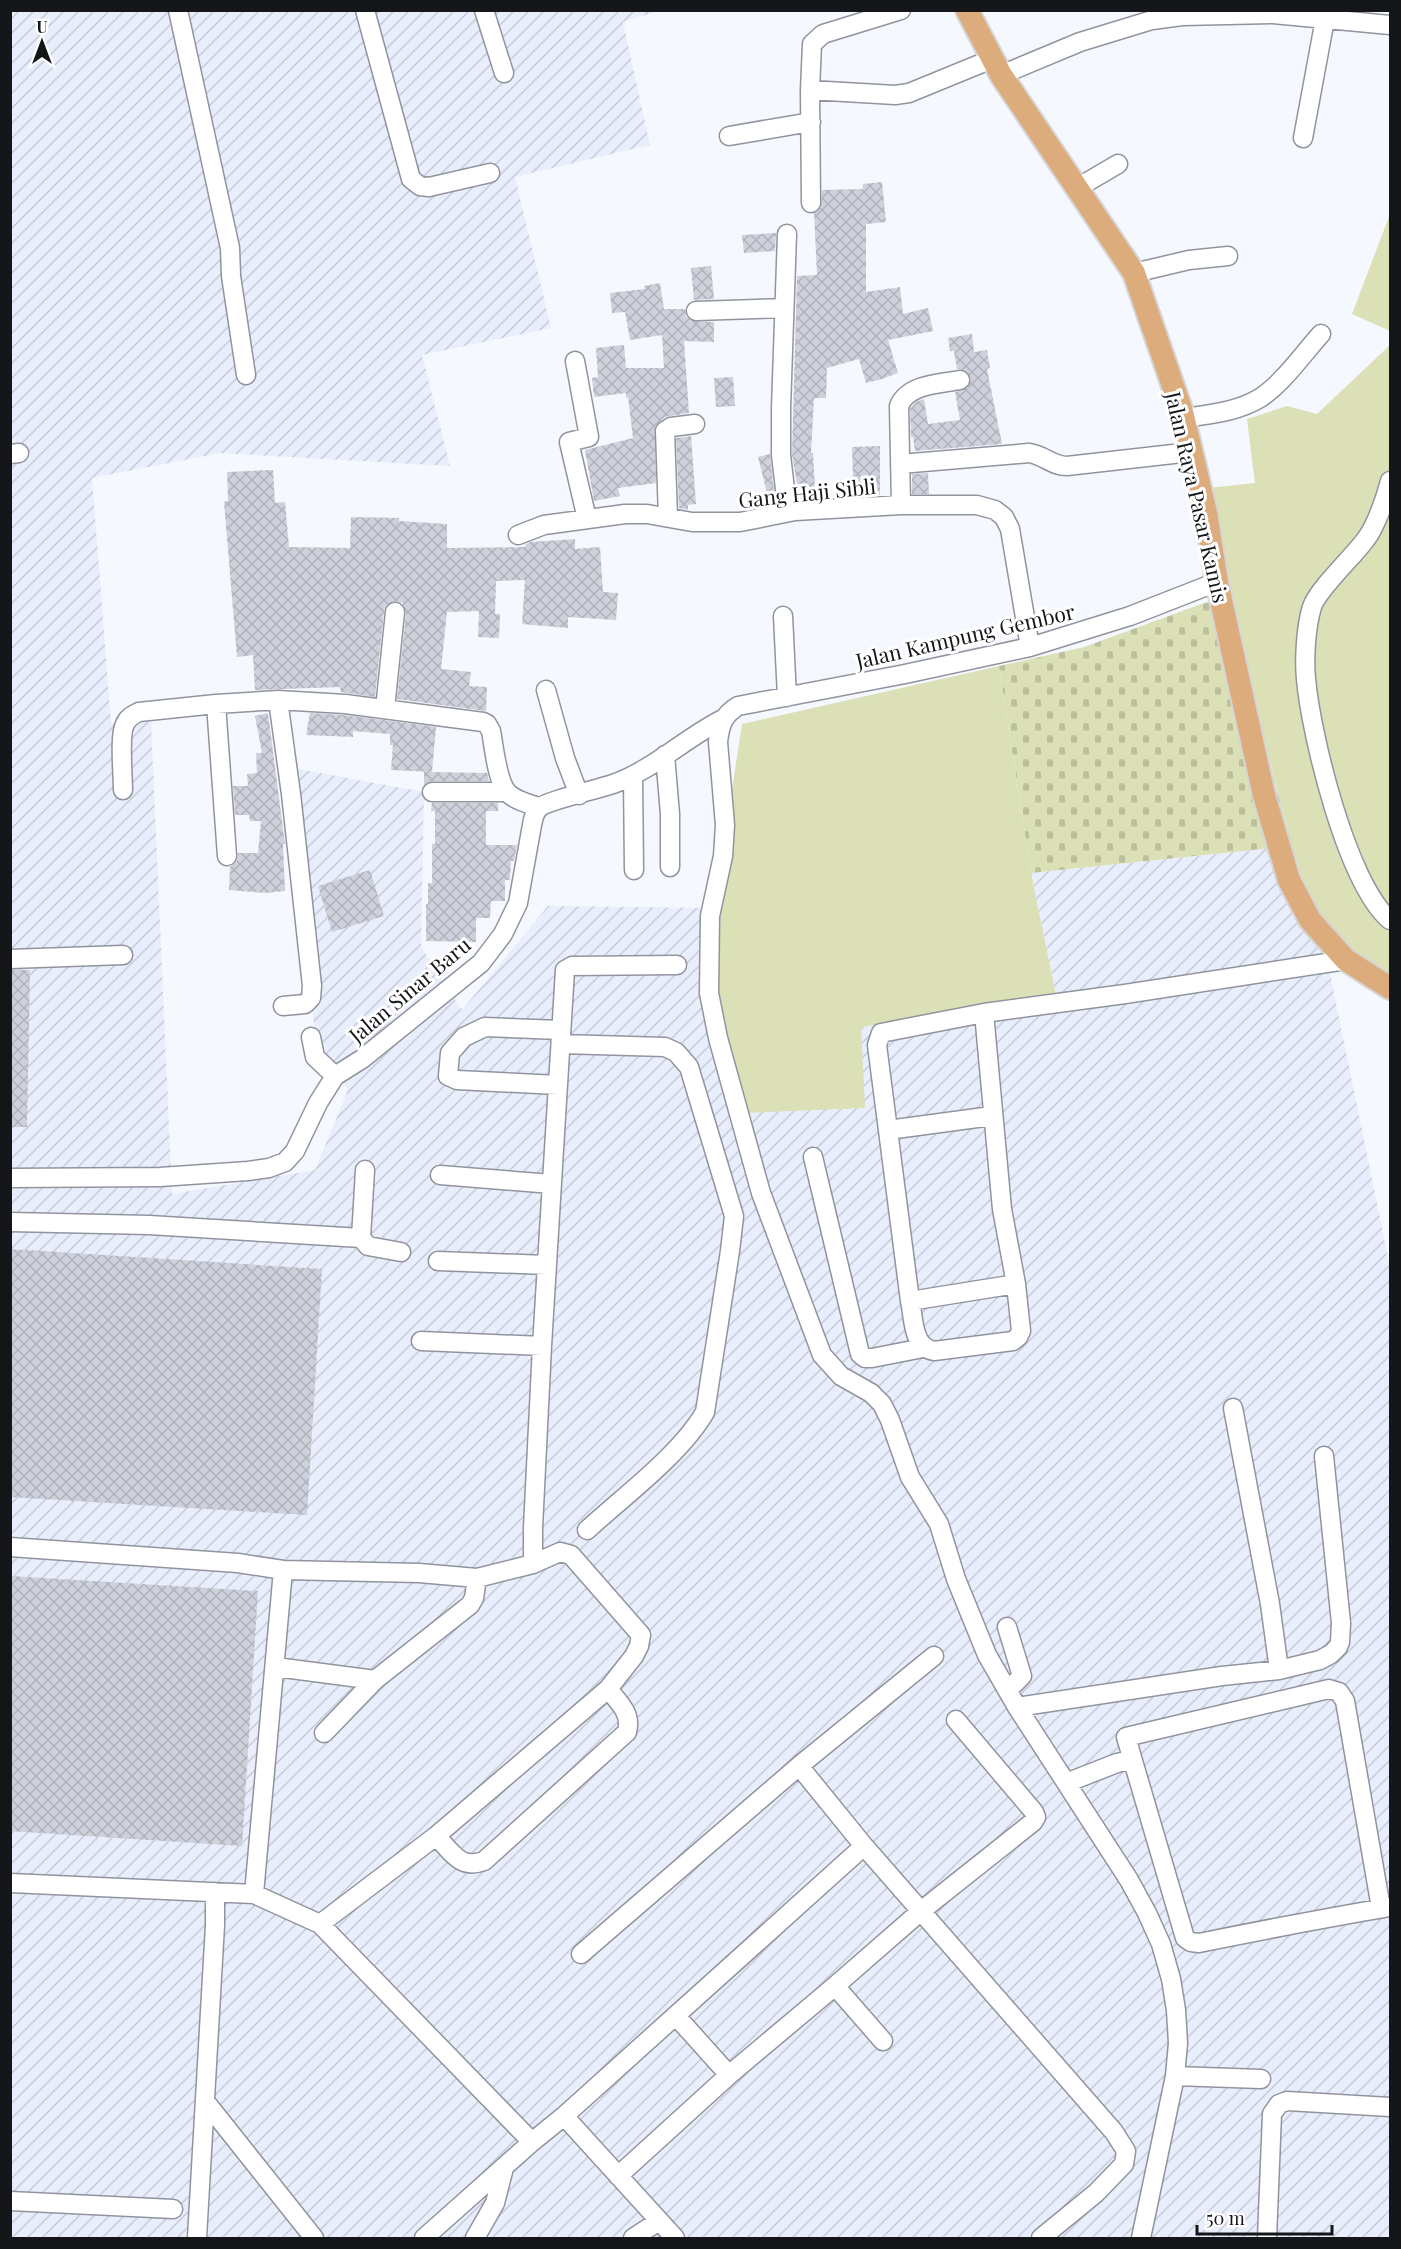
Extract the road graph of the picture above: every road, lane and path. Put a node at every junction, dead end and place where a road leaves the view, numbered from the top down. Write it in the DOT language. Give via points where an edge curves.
graph roads {
  1 [pos="178,10"];
  2 [pos="365,10"];
  3 [pos="484,10"];
  4 [pos="902,10"];
  5 [pos="967,10"];
  6 [pos="1325,19"];
  7 [pos="1390,25"];
  8 [pos="997,67"];
  9 [pos="504,73"];
  10 [pos="810,90"];
  11 [pos="811,122"];
  12 [pos="729,136"];
  13 [pos="1303,138"];
  14 [pos="1118,164"];
  15 [pos="490,173"];
  16 [pos="1077,188"];
  17 [pos="812,203"];
  18 [pos="787,234"];
  19 [pos="1228,256"];
  20 [pos="1134,273"];
  21 [pos="783,308"];
  22 [pos="696,311"];
  23 [pos="1321,334"];
  24 [pos="575,361"];
  25 [pos="246,375"];
  26 [pos="960,380"];
  27 [pos="1184,418"];
  28 [pos="695,424"];
  29 [pos="1191,452"];
  30 [pos="900,464"];
  31 [pos="1390,481"];
  32 [pos="901,505"];
  33 [pos="795,511"];
  34 [pos="668,517"];
  35 [pos="587,519"];
  36 [pos="518,535"];
  37 [pos="1217,582"];
  38 [pos="395,612"];
  39 [pos="783,616"];
  40 [pos="1030,647"];
  41 [pos="546,690"];
  42 [pos="787,697"];
  43 [pos="278,700"];
  44 [pos="216,704"];
  45 [pos="385,709"];
  46 [pos="723,719"];
  47 [pos="665,755"];
  48 [pos="633,777"];
  49 [pos="123,790"];
  50 [pos="432,792"];
  51 [pos="507,792"];
  52 [pos="579,795"];
  53 [pos="539,807"];
  54 [pos="227,856"];
  55 [pos="670,867"];
  56 [pos="634,870"];
  57 [pos="1390,920"];
  58 [pos="123,955"];
  59 [pos="10,959"];
  60 [pos="1346,960"];
  61 [pos="677,965"];
  62 [pos="1390,988"];
  63 [pos="283,1006"];
  64 [pos="984,1012"];
  65 [pos="311,1037"];
  66 [pos="561,1037"];
  67 [pos="335,1076"];
  68 [pos="558,1086"];
  69 [pos="992,1116"];
  70 [pos="888,1130"];
  71 [pos="813,1157"];
  72 [pos="365,1170"];
  73 [pos="440,1175"];
  74 [pos="10,1178"];
  75 [pos="552,1184"];
  76 [pos="10,1222"];
  77 [pos="361,1238"];
  78 [pos="401,1252"];
  79 [pos="438,1261"];
  80 [pos="547,1266"];
  81 [pos="1016,1284"];
  82 [pos="910,1301"];
  83 [pos="421,1341"];
  84 [pos="542,1346"];
  85 [pos="923,1348"];
  86 [pos="1233,1408"];
  87 [pos="1324,1456"];
  88 [pos="587,1530"];
  89 [pos="10,1547"];
  90 [pos="533,1564"];
  91 [pos="283,1570"];
  92 [pos="477,1578"];
  93 [pos="1007,1627"];
  94 [pos="934,1656"];
  95 [pos="276,1667"];
  96 [pos="1280,1670"];
  97 [pos="375,1680"];
  98 [pos="608,1689"];
  99 [pos="1006,1689"];
  100 [pos="1017,1707"];
  101 [pos="956,1720"];
  102 [pos="324,1733"];
  103 [pos="1131,1760"];
  104 [pos="800,1766"];
  105 [pos="1066,1783"];
  106 [pos="436,1836"];
  107 [pos="864,1846"];
  108 [pos="10,1883"];
  109 [pos="215,1892"];
  110 [pos="254,1894"];
  111 [pos="1386,1907"];
  112 [pos="921,1911"];
  113 [pos="320,1924"];
  114 [pos="581,1954"];
  115 [pos="835,1986"];
  116 [pos="676,2016"];
  117 [pos="883,2041"];
  118 [pos="729,2075"];
  119 [pos="1175,2076"];
  120 [pos="1261,2079"];
  121 [pos="205,2101"];
  122 [pos="1390,2107"];
  123 [pos="564,2116"];
  124 [pos="532,2142"];
  125 [pos="504,2168"];
  126 [pos="618,2176"];
  127 [pos="10,2201"];
  128 [pos="173,2210"];
  129 [pos="658,2221"];
  130 [pos="197,2238"];
  131 [pos="315,2238"];
  132 [pos="424,2238"];
  133 [pos="475,2238"];
  134 [pos="633,2238"];
  135 [pos="675,2238"];
  136 [pos="1041,2238"];
  137 [pos="1141,2238"];
  138 [pos="1267,2238"];
  1 -- 25 [label="street" via="230,248"];
  2 -- 15 [label="street" via="411,179 429,187"];
  3 -- 9 [label="street"];
  4 -- 10 [label="street" via="818,38 811,48"];
  5 -- 8 [label="main road, Jalan Raya Pasar Kamis"];
  6 -- 7 [label="street"];
  6 -- 8 [label="street" via="1274,14 1152,20"];
  6 -- 13 [label="street"];
  8 -- 10 [label="street" via="895,95"];
  8 -- 16 [label="main road, Jalan Raya Pasar Kamis"];
  10 -- 11 [label="street"];
  11 -- 12 [label="street"];
  11 -- 17 [label="street"];
  14 -- 16 [label="street"];
  16 -- 20 [label="main road, Jalan Raya Pasar Kamis"];
  18 -- 21 [label="street"];
  19 -- 20 [label="street" via="1189,260"];
  20 -- 27 [label="main road, Jalan Raya Pasar Kamis"];
  21 -- 22 [label="street"];
  21 -- 33 [label="street" via="781,455 785,489"];
  23 -- 27 [label="street" via="1261,398 1222,413"];
  24 -- 35 [label="street" via="589,437 569,442"];
  26 -- 30 [label="street" via="912,390 902,398 898,406"];
  27 -- 29 [label="main road, Jalan Raya Pasar Kamis"];
  28 -- 34 [label="street" via="665,431"];
  29 -- 30 [label="street" via="1067,466 1054,465 1029,453"];
  29 -- 37 [label="main road, Jalan Raya Pasar Kamis"];
  30 -- 32 [label="street"];
  31 -- 57 [label="street" via="1367,538 1312,604 1305,676 1311,721 1341,829 1364,886"];
  32 -- 33 [label="street, Gang Haji Sibli"];
  32 -- 40 [label="street, Gang Haji Sibli" via="977,505 1004,517 1010,529"];
  33 -- 34 [label="street, Gang Haji Sibli" via="740,522 692,522"];
  34 -- 35 [label="street, Gang Haji Sibli" via="625,513"];
  35 -- 36 [label="street, Gang Haji Sibli" via="544,525"];
  37 -- 40 [label="street, Jalan Kampung Gembor" via="1130,616"];
  37 -- 60 [label="main road, Jalan Raya Pasar Kamis" via="1264,795 1289,880 1310,920"];
  38 -- 45 [label="street"];
  39 -- 42 [label="street"];
  40 -- 42 [label="street, Jalan Kampung Gembor"];
  41 -- 52 [label="street"];
  42 -- 46 [label="street, Jalan Kampung Gembor" via="738,706"];
  43 -- 44 [label="street"];
  43 -- 45 [label="street"];
  43 -- 63 [label="street" via="312,986 311,998 304,1004"];
  44 -- 49 [label="street" via="139,712 128,718 122,730"];
  44 -- 54 [label="street"];
  45 -- 51 [label="street" via="487,724"];
  46 -- 47 [label="street"];
  46 -- 99 [label="street" via="718,742 725,825 723,856 710,916 708,993 761,1193 822,1355 841,1376 882,1404 910,1477 939,1524 982,1645"];
  47 -- 48 [label="street"];
  47 -- 55 [label="street"];
  48 -- 52 [label="street"];
  48 -- 56 [label="street"];
  50 -- 51 [label="street"];
  51 -- 53 [label="street"];
  52 -- 53 [label="street"];
  53 -- 67 [label="street, Jalan Sinar Baru" via="534,815 518,903 503,934 481,963 362,1059"];
  58 -- 59 [label="street"];
  60 -- 62 [label="main road, Jalan Raya Pasar Kamis"];
  60 -- 64 [label="street"];
  61 -- 66 [label="street" via="572,966 565,970"];
  64 -- 69 [label="street"];
  64 -- 70 [label="street" via="881,1033 877,1045"];
  65 -- 67 [label="street" via="315,1057"];
  66 -- 68 [label="street"];
  66 -- 68 [label="street" via="485,1027 464,1037 450,1053 448,1076 457,1080"];
  66 -- 88 [label="street" via="665,1047 676,1052 689,1067 734,1216 705,1412 694,1431"];
  67 -- 74 [label="street, Jalan Sinar Baru" via="295,1151 285,1162 269,1168 160,1177"];
  68 -- 75 [label="street"];
  69 -- 70 [label="street"];
  69 -- 81 [label="street" via="1002,1209"];
  70 -- 82 [label="street"];
  71 -- 85 [label="street" via="860,1354 872,1358"];
  72 -- 77 [label="street"];
  73 -- 75 [label="street"];
  75 -- 80 [label="street"];
  76 -- 77 [label="street" via="149,1225"];
  77 -- 78 [label="street" via="368,1246"];
  79 -- 80 [label="street"];
  80 -- 84 [label="street"];
  81 -- 82 [label="street"];
  81 -- 85 [label="street" via="1021,1326 1018,1337 934,1351"];
  82 -- 85 [label="street"];
  83 -- 84 [label="street"];
  84 -- 90 [label="street"];
  86 -- 96 [label="street"];
  87 -- 96 [label="street" via="1340,1642 1320,1660"];
  89 -- 91 [label="street" via="238,1563"];
  90 -- 92 [label="street"];
  90 -- 98 [label="street" via="560,1552 572,1555 641,1635 634,1656"];
  91 -- 92 [label="street"];
  91 -- 95 [label="street"];
  92 -- 97 [label="street" via="470,1605"];
  93 -- 99 [label="street" via="1022,1676"];
  94 -- 104 [label="street"];
  95 -- 97 [label="street"];
  95 -- 110 [label="street"];
  96 -- 100 [label="street"];
  97 -- 102 [label="street"];
  98 -- 106 [label="street"];
  98 -- 106 [label="street" via="627,1712 627,1732 484,1860 473,1865 462,1863"];
  99 -- 100 [label="street"];
  100 -- 105 [label="street"];
  101 -- 112 [label="street" via="1036,1817"];
  103 -- 105 [label="street"];
  103 -- 111 [label="street" via="1185,1938 1191,1942"];
  103 -- 111 [label="street" via="1126,1737 1329,1689 1339,1692 1345,1701"];
  104 -- 107 [label="street"];
  104 -- 114 [label="street"];
  105 -- 119 [label="street" via="1148,1912 1161,1944 1176,2010"];
  106 -- 113 [label="street"];
  107 -- 112 [label="street"];
  107 -- 116 [label="street"];
  108 -- 109 [label="street"];
  109 -- 110 [label="street"];
  109 -- 121 [label="street"];
  110 -- 113 [label="street"];
  112 -- 115 [label="street"];
  112 -- 136 [label="street" via="1114,2132 1126,2151 1124,2164 1096,2193"];
  113 -- 124 [label="street"];
  115 -- 117 [label="street"];
  115 -- 118 [label="street"];
  116 -- 118 [label="street"];
  116 -- 123 [label="street"];
  118 -- 126 [label="street"];
  119 -- 120 [label="street"];
  119 -- 137 [label="street"];
  121 -- 130 [label="street"];
  121 -- 131 [label="street"];
  122 -- 138 [label="street" via="1287,2101 1279,2104 1272,2114"];
  123 -- 124 [label="street"];
  123 -- 126 [label="street"];
  124 -- 125 [label="street"];
  125 -- 132 [label="street"];
  125 -- 133 [label="street" via="495,2204"];
  126 -- 129 [label="street"];
  127 -- 128 [label="street"];
  129 -- 134 [label="street"];
  129 -- 135 [label="street"];
}
